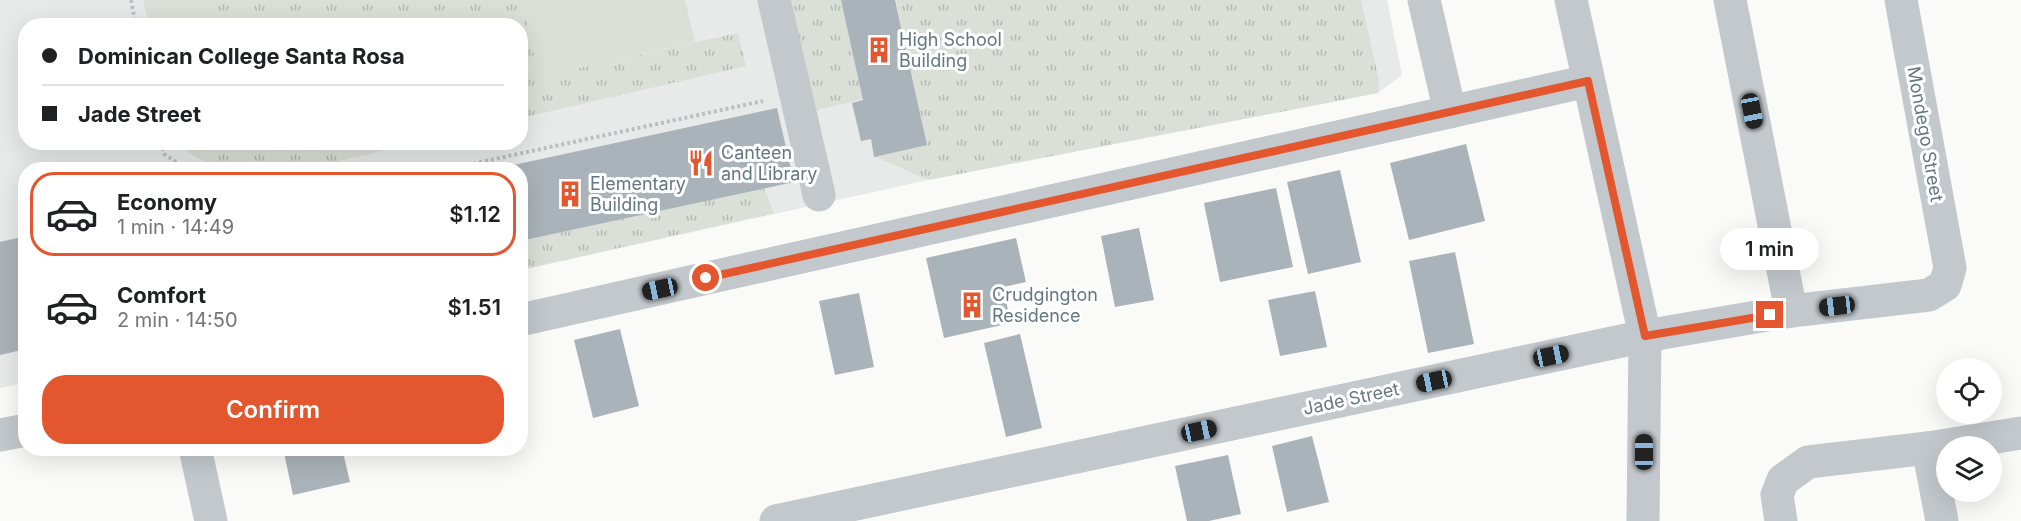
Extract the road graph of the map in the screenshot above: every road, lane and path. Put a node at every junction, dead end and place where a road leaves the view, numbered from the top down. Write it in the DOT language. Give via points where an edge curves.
graph roads {
  1 [pos="130,0"];
  2 [pos="774,0"];
  3 [pos="1424,0"];
  4 [pos="1571,0"];
  5 [pos="1730,0"];
  6 [pos="1901,0"];
  7 [pos="134,18"];
  8 [pos="1588,81"];
  9 [pos="766,101"];
  10 [pos="1450,112"];
  11 [pos="163,150"];
  12 [pos="176,162"];
  13 [pos="481,162"];
  14 [pos="819,195"];
  15 [pos="1950,268"];
  16 [pos="1791,311"];
  17 [pos="528,318"];
  18 [pos="1645,336"];
  19 [pos="18,431"];
  20 [pos="2021,433"];
  21 [pos="0,435"];
  22 [pos="1928,448"];
  23 [pos="197,456"];
  24 [pos="211,521"];
  25 [pos="777,521"];
  26 [pos="1643,521"];
  27 [pos="1781,521"];
  28 [pos="1942,521"];
  1 -- 7 [label="path"];
  2 -- 14 [label="street"];
  3 -- 10 [label="street"];
  4 -- 8 [label="street"];
  5 -- 16 [label="street"];
  6 -- 15 [label="street, Mondego Street"];
  8 -- 10 [label="street"];
  8 -- 18 [label="street"];
  9 -- 13 [label="path"];
  10 -- 17 [label="street"];
  11 -- 12 [label="path"];
  15 -- 16 [label="street, Jade Street" via="1946,285 1929,295"];
  16 -- 18 [label="street, Jade Street"];
  18 -- 25 [label="street, Jade Street"];
  18 -- 26 [label="street"];
  19 -- 21 [label="street"];
  20 -- 22 [label="street"];
  22 -- 27 [label="street" via="1808,462 1783,480 1777,495"];
  22 -- 28 [label="street"];
  23 -- 24 [label="street"];
}
